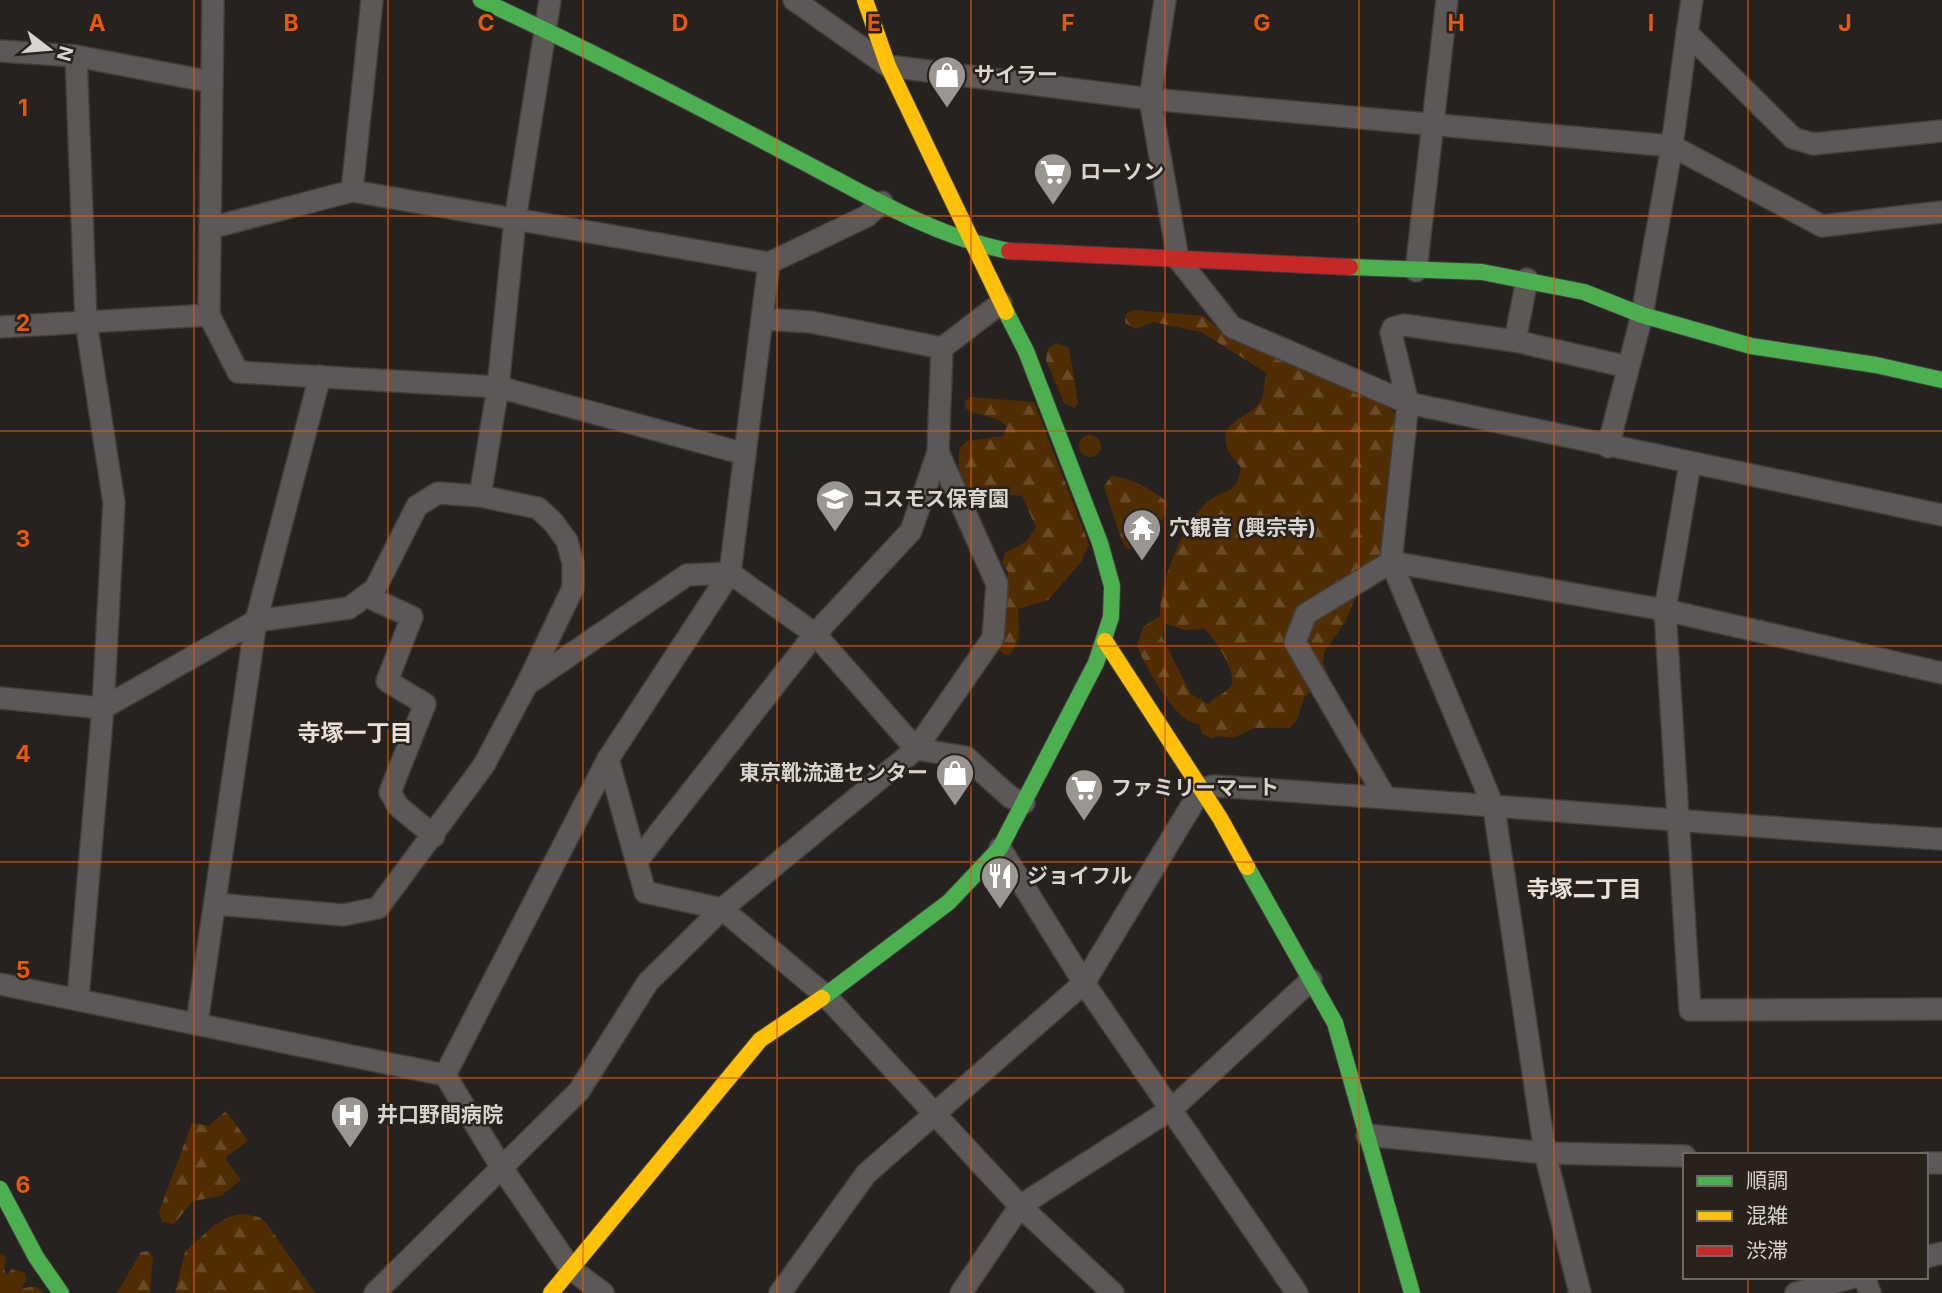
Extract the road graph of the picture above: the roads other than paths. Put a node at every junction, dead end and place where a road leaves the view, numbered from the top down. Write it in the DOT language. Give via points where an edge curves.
graph roads {
  1 [pos="213,0"];
  2 [pos="372,0"];
  3 [pos="481,0"];
  4 [pos="550,0"];
  5 [pos="794,0"];
  6 [pos="866,0"];
  7 [pos="1165,0"];
  8 [pos="1447,0"];
  9 [pos="1692,0"];
  10 [pos="543,28"];
  11 [pos="1687,33"];
  12 [pos="0,51"];
  13 [pos="76,56"];
  14 [pos="888,66"];
  15 [pos="212,82"];
  16 [pos="1150,99"];
  17 [pos="1433,124"];
  18 [pos="1942,131"];
  19 [pos="1672,146"];
  20 [pos="352,191"];
  21 [pos="882,202"];
  22 [pos="1942,212"];
  23 [pos="515,220"];
  24 [pos="210,228"];
  25 [pos="970,241"];
  26 [pos="1178,259"];
  27 [pos="769,263"];
  28 [pos="1416,271"];
  29 [pos="1527,279"];
  30 [pos="1001,303"];
  31 [pos="209,315"];
  32 [pos="1642,315"];
  33 [pos="762,319"];
  34 [pos="86,322"];
  35 [pos="0,327"];
  36 [pos="1515,341"];
  37 [pos="942,348"];
  38 [pos="1628,367"];
  39 [pos="320,376"];
  40 [pos="1942,380"];
  41 [pos="498,387"];
  42 [pos="1408,403"];
  43 [pos="1608,447"];
  44 [pos="938,452"];
  45 [pos="745,454"];
  46 [pos="1690,464"];
  47 [pos="480,496"];
  48 [pos="1942,515"];
  49 [pos="1391,562"];
  50 [pos="730,573"];
  51 [pos="366,596"];
  52 [pos="1665,610"];
  53 [pos="256,621"];
  54 [pos="815,634"];
  55 [pos="1105,641"];
  56 [pos="1942,673"];
  57 [pos="527,684"];
  58 [pos="0,698"];
  59 [pos="103,708"];
  60 [pos="916,749"];
  61 [pos="608,759"];
  62 [pos="1201,790"];
  63 [pos="1385,797"];
  64 [pos="1024,803"];
  65 [pos="1494,808"];
  66 [pos="1679,822"];
  67 [pos="434,836"];
  68 [pos="1942,839"];
  69 [pos="1000,848"];
  70 [pos="637,861"];
  71 [pos="216,904"];
  72 [pos="722,909"];
  73 [pos="1311,980"];
  74 [pos="1084,982"];
  75 [pos="0,984"];
  76 [pos="826,996"];
  77 [pos="78,998"];
  78 [pos="1942,1009"];
  79 [pos="197,1023"];
  80 [pos="445,1075"];
  81 [pos="1173,1108"];
  82 [pos="934,1116"];
  83 [pos="1367,1135"];
  84 [pos="1545,1153"];
  85 [pos="1683,1156"];
  86 [pos="502,1168"];
  87 [pos="0,1189"];
  88 [pos="1020,1206"];
  89 [pos="571,1269"];
  90 [pos="1846,1279"];
  91 [pos="61,1293"];
  92 [pos="374,1293"];
  93 [pos="551,1293"];
  94 [pos="603,1293"];
  95 [pos="780,1293"];
  96 [pos="961,1293"];
  97 [pos="1113,1293"];
  98 [pos="1297,1293"];
  99 [pos="1412,1293"];
  100 [pos="1580,1293"];
  101 [pos="1797,1293"];
  1 -- 15 [label="street"];
  2 -- 20 [label="street"];
  3 -- 10 [label="street"];
  4 -- 10 [label="street"];
  5 -- 14 [label="street"];
  6 -- 14 [label="street"];
  7 -- 16 [label="street"];
  8 -- 17 [label="street"];
  9 -- 11 [label="street"];
  10 -- 21 [label="street"];
  10 -- 23 [label="street"];
  11 -- 18 [label="street" via="1793,138 1813,144"];
  11 -- 19 [label="street"];
  12 -- 13 [label="street"];
  13 -- 15 [label="street"];
  13 -- 34 [label="street"];
  14 -- 16 [label="street"];
  14 -- 25 [label="street"];
  15 -- 24 [label="street"];
  16 -- 17 [label="street"];
  16 -- 26 [label="street"];
  17 -- 19 [label="street"];
  17 -- 28 [label="street"];
  19 -- 22 [label="street" via="1822,226"];
  19 -- 32 [label="street"];
  20 -- 23 [label="street"];
  20 -- 24 [label="street"];
  21 -- 25 [label="street"];
  21 -- 27 [label="street" via="867,216"];
  23 -- 27 [label="street"];
  23 -- 41 [label="street"];
  24 -- 31 [label="street"];
  25 -- 26 [label="street" via="1019,253"];
  25 -- 30 [label="street"];
  26 -- 28 [label="street"];
  26 -- 42 [label="street" via="1232,327"];
  27 -- 33 [label="street"];
  28 -- 29 [label="street" via="1482,272"];
  29 -- 32 [label="street" via="1584,292"];
  29 -- 36 [label="street"];
  30 -- 37 [label="street"];
  30 -- 55 [label="street" via="1027,351 1106,562 1112,586"];
  31 -- 34 [label="street"];
  31 -- 39 [label="street" via="238,372"];
  32 -- 38 [label="street"];
  32 -- 40 [label="street" via="1751,346"];
  33 -- 37 [label="street" via="811,322"];
  33 -- 45 [label="street"];
  34 -- 35 [label="street"];
  34 -- 59 [label="street" via="114,503"];
  36 -- 38 [label="street"];
  36 -- 42 [label="street" via="1396,324 1391,333"];
  37 -- 44 [label="street"];
  38 -- 43 [label="street"];
  39 -- 41 [label="street"];
  39 -- 53 [label="street"];
  41 -- 45 [label="street"];
  41 -- 47 [label="street"];
  42 -- 43 [label="street"];
  42 -- 49 [label="street"];
  43 -- 46 [label="street"];
  44 -- 54 [label="street" via="911,531"];
  44 -- 60 [label="street" via="997,584 993,638"];
  45 -- 50 [label="street"];
  46 -- 48 [label="street"];
  46 -- 52 [label="street"];
  47 -- 51 [label="street" via="438,493 417,506 374,589"];
  47 -- 57 [label="street" via="538,508 566,541 573,563 573,588"];
  49 -- 52 [label="street"];
  49 -- 63 [label="street" via="1306,614 1295,642"];
  49 -- 65 [label="street"];
  50 -- 54 [label="street"];
  50 -- 57 [label="street" via="687,575"];
  50 -- 61 [label="street"];
  51 -- 53 [label="street" via="349,608"];
  51 -- 67 [label="street" via="412,617 387,681 425,704 390,792 398,806"];
  52 -- 56 [label="street"];
  52 -- 66 [label="street"];
  53 -- 59 [label="street"];
  53 -- 71 [label="street"];
  54 -- 60 [label="street"];
  54 -- 70 [label="street"];
  55 -- 62 [label="street"];
  55 -- 64 [label="street"];
  57 -- 67 [label="street" via="484,765"];
  58 -- 59 [label="street"];
  59 -- 77 [label="street"];
  60 -- 64 [label="street" via="966,757 1010,797"];
  60 -- 72 [label="street"];
  61 -- 70 [label="street"];
  61 -- 80 [label="street"];
  62 -- 63 [label="street" via="1213,786"];
  62 -- 73 [label="street"];
  62 -- 74 [label="street"];
  63 -- 65 [label="street"];
  64 -- 69 [label="street"];
  65 -- 66 [label="street"];
  65 -- 84 [label="street"];
  66 -- 68 [label="street"];
  66 -- 78 [label="street" via="1690,1010"];
  67 -- 71 [label="street" via="379,908 343,915"];
  69 -- 74 [label="street"];
  69 -- 76 [label="street" via="949,901"];
  70 -- 72 [label="street" via="645,892"];
  71 -- 79 [label="street"];
  72 -- 76 [label="street"];
  72 -- 86 [label="street" via="648,982 579,1091"];
  73 -- 81 [label="street"];
  73 -- 83 [label="street" via="1335,1023"];
  74 -- 81 [label="street"];
  74 -- 82 [label="street"];
  75 -- 77 [label="street"];
  76 -- 82 [label="street"];
  76 -- 89 [label="street" via="760,1040"];
  77 -- 79 [label="street"];
  79 -- 80 [label="street"];
  80 -- 86 [label="street"];
  81 -- 88 [label="street"];
  81 -- 98 [label="street"];
  82 -- 88 [label="street"];
  82 -- 95 [label="street" via="866,1174"];
  83 -- 84 [label="street"];
  83 -- 99 [label="street"];
  84 -- 85 [label="street"];
  84 -- 100 [label="street"];
  86 -- 89 [label="street"];
  86 -- 92 [label="street"];
  87 -- 91 [label="street"];
  88 -- 96 [label="street"];
  88 -- 97 [label="street"];
  89 -- 93 [label="street"];
  89 -- 94 [label="street"];
  90 -- 101 [label="street"];
}
